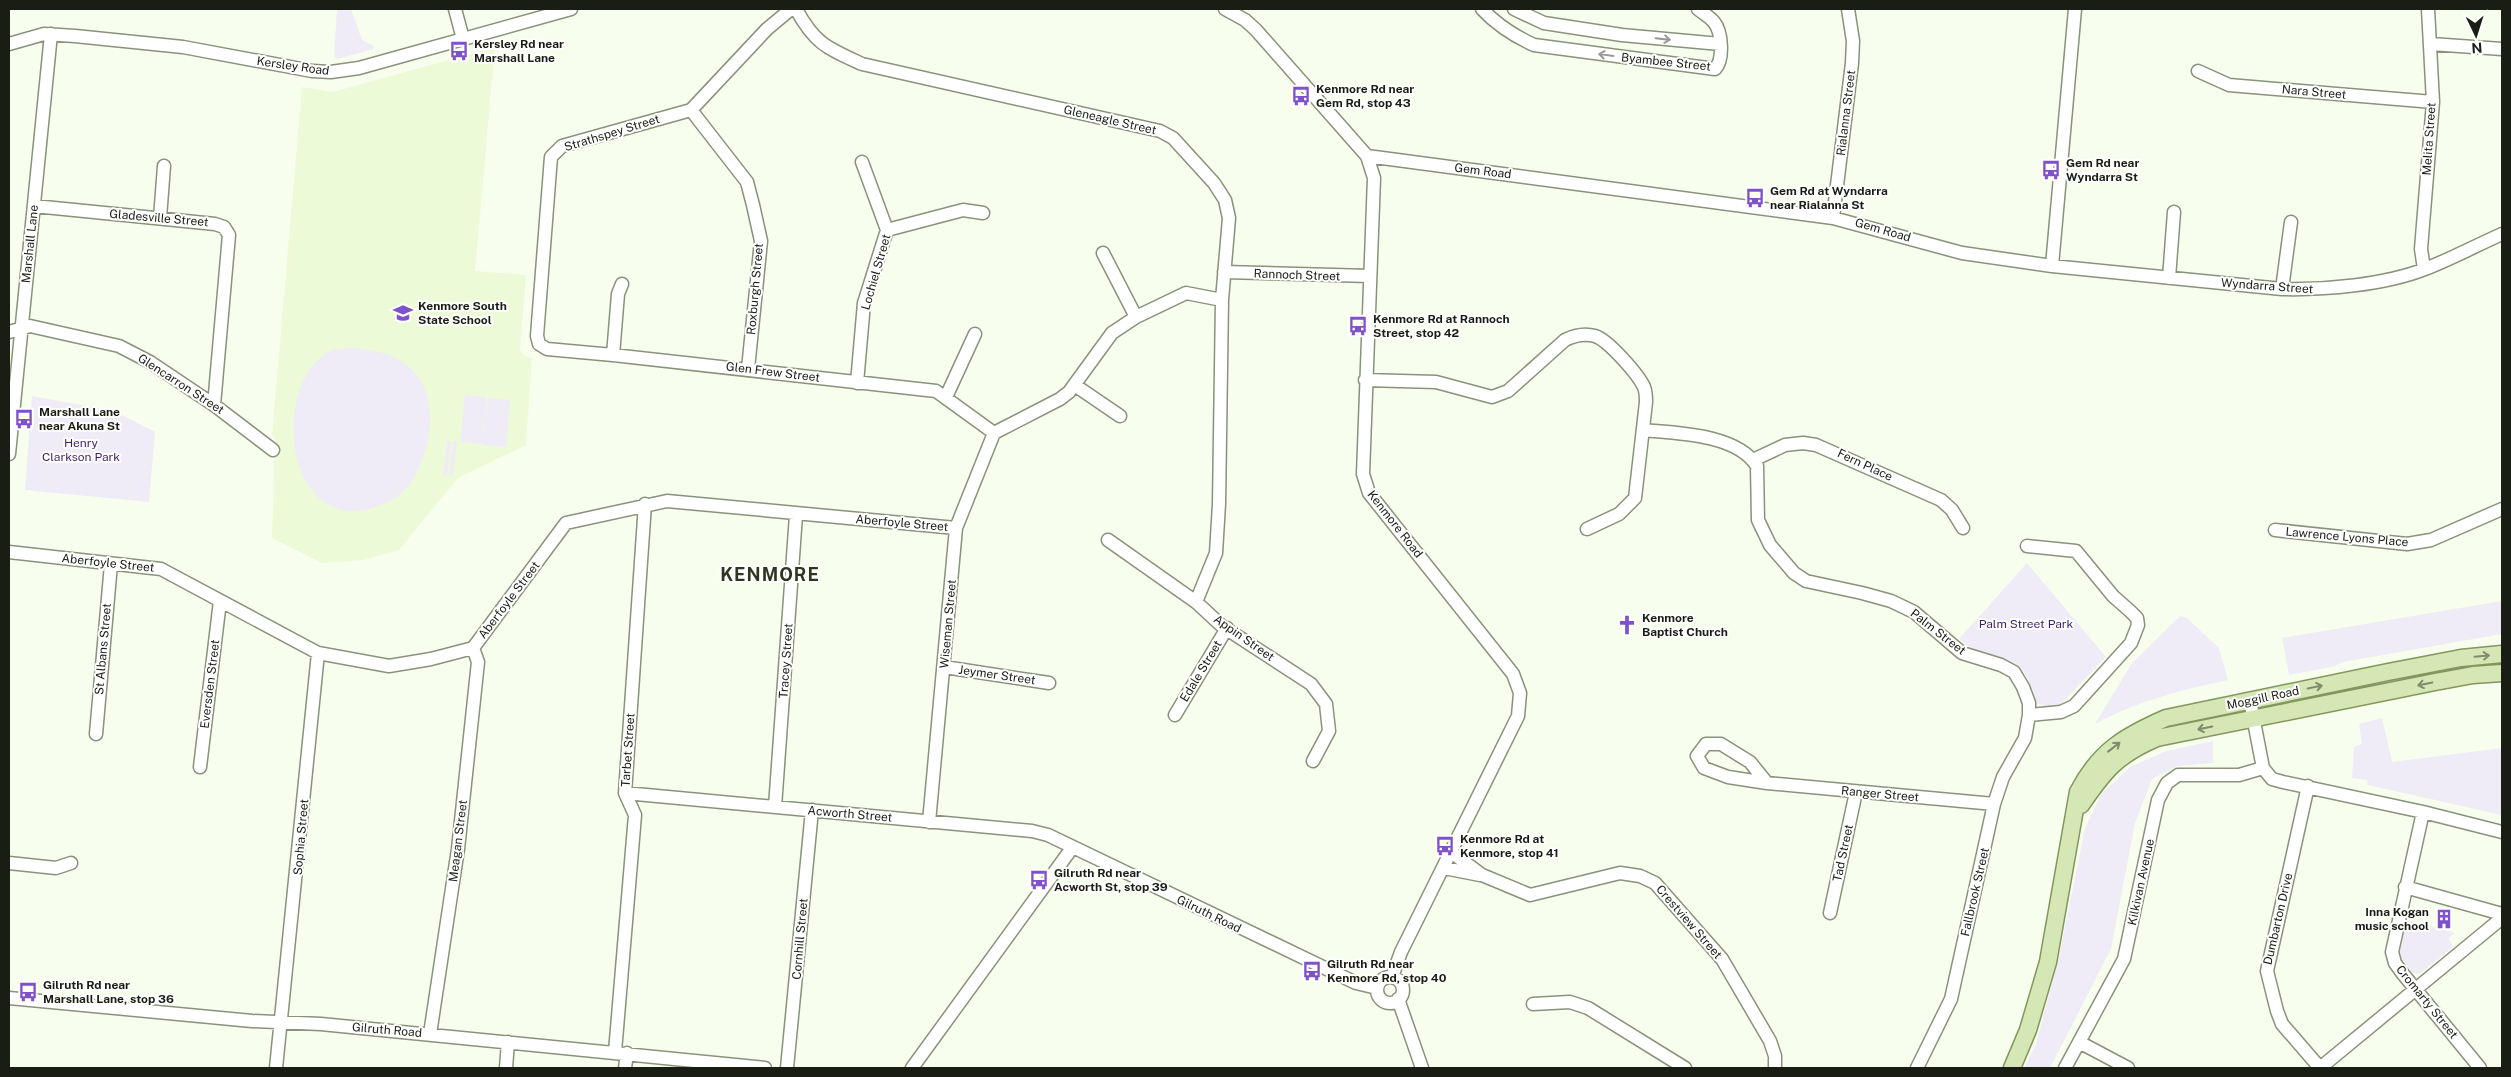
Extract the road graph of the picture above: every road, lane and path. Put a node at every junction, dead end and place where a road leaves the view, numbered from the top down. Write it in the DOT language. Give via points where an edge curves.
graph roads {
  1 [pos="456,9"];
  2 [pos="571,9"];
  3 [pos="791,9"];
  4 [pos="796,9"];
  5 [pos="1225,9"];
  6 [pos="1482,9"];
  7 [pos="1514,9"];
  8 [pos="1698,9"];
  9 [pos="1848,9"];
  10 [pos="2075,9"];
  11 [pos="2428,9"];
  12 [pos="51,34"];
  13 [pos="463,39"];
  14 [pos="9,44"];
  15 [pos="1720,44"];
  16 [pos="2431,44"];
  17 [pos="2502,50"];
  18 [pos="2198,71"];
  19 [pos="2433,102"];
  20 [pos="691,110"];
  21 [pos="1367,156"];
  22 [pos="862,162"];
  23 [pos="164,166"];
  24 [pos="34,206"];
  25 [pos="2174,212"];
  26 [pos="984,213"];
  27 [pos="160,218"];
  28 [pos="1833,218"];
  29 [pos="2291,222"];
  30 [pos="887,230"];
  31 [pos="2502,234"];
  32 [pos="1103,252"];
  33 [pos="2052,266"];
  34 [pos="2424,269"];
  35 [pos="1224,272"];
  36 [pos="1370,276"];
  37 [pos="2169,278"];
  38 [pos="622,284"];
  39 [pos="2282,288"];
  40 [pos="1222,300"];
  41 [pos="1136,317"];
  42 [pos="15,330"];
  43 [pos="975,334"];
  44 [pos="540,344"];
  45 [pos="613,355"];
  46 [pos="748,369"];
  47 [pos="1365,380"];
  48 [pos="857,383"];
  49 [pos="12,386"];
  50 [pos="1076,386"];
  51 [pos="946,397"];
  52 [pos="214,405"];
  53 [pos="1120,416"];
  54 [pos="1643,430"];
  55 [pos="994,433"];
  56 [pos="273,450"];
  57 [pos="9,454"];
  58 [pos="1754,460"];
  59 [pos="645,504"];
  60 [pos="2502,509"];
  61 [pos="796,515"];
  62 [pos="956,528"];
  63 [pos="1963,528"];
  64 [pos="1587,529"];
  65 [pos="2275,530"];
  66 [pos="1108,540"];
  67 [pos="2027,546"];
  68 [pos="9,552"];
  69 [pos="111,564"];
  70 [pos="220,601"];
  71 [pos="1196,602"];
  72 [pos="1227,628"];
  73 [pos="473,648"];
  74 [pos="318,653"];
  75 [pos="2502,654"];
  76 [pos="944,667"];
  77 [pos="2502,673"];
  78 [pos="1049,683"];
  79 [pos="2250,701"];
  80 [pos="1175,715"];
  81 [pos="2029,715"];
  82 [pos="2253,718"];
  83 [pos="96,734"];
  84 [pos="1313,761"];
  85 [pos="200,767"];
  86 [pos="2263,768"];
  87 [pos="1767,783"];
  88 [pos="2308,786"];
  89 [pos="1856,792"];
  90 [pos="625,793"];
  91 [pos="1994,804"];
  92 [pos="775,807"];
  93 [pos="812,810"];
  94 [pos="2423,812"];
  95 [pos="2073,817"];
  96 [pos="930,822"];
  97 [pos="2502,832"];
  98 [pos="1072,848"];
  99 [pos="1451,852"];
  100 [pos="9,863"];
  101 [pos="71,863"];
  102 [pos="1444,868"];
  103 [pos="1482,876"];
  104 [pos="2405,887"];
  105 [pos="1830,913"];
  106 [pos="2502,916"];
  107 [pos="1392,977"];
  108 [pos="1377,988"];
  109 [pos="2416,988"];
  110 [pos="9,998"];
  111 [pos="1398,999"];
  112 [pos="1533,1004"];
  113 [pos="281,1022"];
  114 [pos="430,1034"];
  115 [pos="508,1042"];
  116 [pos="2079,1042"];
  117 [pos="621,1053"];
  118 [pos="276,1068"];
  119 [pos="506,1068"];
  120 [pos="625,1068"];
  121 [pos="765,1068"];
  122 [pos="787,1068"];
  123 [pos="912,1068"];
  124 [pos="1422,1068"];
  125 [pos="1685,1068"];
  126 [pos="1774,1068"];
  127 [pos="1917,1068"];
  128 [pos="2012,1068"];
  129 [pos="2065,1068"];
  130 [pos="2128,1068"];
  131 [pos="2320,1068"];
  132 [pos="2480,1068"];
  1 -- 13 [label="street"];
  2 -- 13 [label="street, Kersley Road"];
  3 -- 20 [label="street" via="767,29"];
  4 -- 35 [label="street, Gleneagle Street" via="809,32 832,50 862,64 1160,131 1173,138 1214,183 1224,200 1229,218"];
  5 -- 21 [label="street, Kenmore Road" via="1256,30"];
  15 -- 6 [label="street, Byambee Street, one-way" via="1717,67 1707,69 1534,46 1515,36"];
  7 -- 15 [label="street, Byambee Street, one-way" via="1544,23 1622,35"];
  8 -- 15 [label="street" via="1716,23"];
  9 -- 28 [label="street, Rialanna Street" via="1853,41 1852,62"];
  10 -- 33 [label="street"];
  11 -- 16 [label="street, Melita Street"];
  12 -- 13 [label="street, Kersley Road" via="183,47 331,72 359,68"];
  12 -- 14 [label="street, Kersley Road"];
  12 -- 24 [label="street, Marshall Lane"];
  16 -- 17 [label="street"];
  16 -- 19 [label="street, Melita Street"];
  18 -- 19 [label="street, Nara Street" via="2229,85"];
  19 -- 34 [label="street, Melita Street" via="2421,249"];
  20 -- 44 [label="street, Strathspey Street" via="562,146 551,157 537,336"];
  20 -- 46 [label="street, Roxburgh Street" via="747,182 761,241"];
  21 -- 28 [label="street, Gem Road"];
  21 -- 36 [label="street, Kenmore Road" via="1374,178"];
  22 -- 30 [label="street"];
  23 -- 27 [label="street"];
  24 -- 27 [label="street, Gladesville Street"];
  24 -- 42 [label="street, Marshall Lane"];
  25 -- 37 [label="street"];
  26 -- 30 [label="street, Lochiel Street" via="962,210"];
  27 -- 52 [label="street, Gladesville Street" via="216,224 229,235"];
  28 -- 33 [label="street, Gem Road" via="1962,253"];
  29 -- 39 [label="street"];
  30 -- 48 [label="street, Lochiel Street" via="864,303"];
  31 -- 34 [label="street, Wyndarra Street"];
  32 -- 41 [label="street"];
  33 -- 37 [label="street, Wyndarra Street"];
  34 -- 39 [label="street, Wyndarra Street" via="2318,290"];
  35 -- 36 [label="street, Rannoch Street"];
  35 -- 40 [label="street, Gleneagle Street"];
  36 -- 47 [label="street, Kenmore Road"];
  37 -- 39 [label="street, Wyndarra Street"];
  38 -- 45 [label="street" via="618,294"];
  40 -- 41 [label="street" via="1186,293"];
  40 -- 71 [label="street, Gleneagle Street" via="1216,553"];
  41 -- 50 [label="street" via="1112,333"];
  42 -- 49 [label="street, Marshall Lane"];
  42 -- 52 [label="street, Glencarron Street" via="30,326 119,346 150,362"];
  43 -- 51 [label="street"];
  44 -- 45 [label="street, Glen Frew Street" via="547,349"];
  45 -- 46 [label="street, Glen Frew Street"];
  46 -- 48 [label="street, Glen Frew Street"];
  47 -- 54 [label="street" via="1436,382 1492,398 1508,391 1565,340 1586,334 1607,343 1645,389"];
  47 -- 99 [label="street, Kenmore Road" via="1363,474 1369,493 1513,674 1520,693 1518,716"];
  48 -- 51 [label="street, Glen Frew Street" via="936,391"];
  49 -- 57 [label="street, Marshall Lane"];
  50 -- 53 [label="street"];
  50 -- 55 [label="street" via="1060,399"];
  51 -- 55 [label="street, Glen Frew Street"];
  52 -- 56 [label="street, Glencarron Street"];
  54 -- 58 [label="street" via="1702,436 1743,452"];
  54 -- 64 [label="street" via="1635,498 1619,514"];
  55 -- 62 [label="street, Wiseman Street"];
  58 -- 63 [label="street, Fern Place" via="1785,445 1803,443 1828,449 1941,500"];
  58 -- 81 [label="street, Palm Street" via="1758,473 1756,507 1760,526 1770,545 1794,573 1806,581 1891,601 1914,612 1962,653 2014,672 2029,703"];
  59 -- 61 [label="street, Aberfoyle Street" via="666,501"];
  59 -- 73 [label="street, Aberfoyle Street" via="566,522"];
  59 -- 90 [label="street, Tarbet Street"];
  60 -- 65 [label="street, Lawrence Lyons Place" via="2431,540 2407,544"];
  61 -- 62 [label="street, Aberfoyle Street"];
  61 -- 92 [label="street, Tracey Street"];
  62 -- 76 [label="street, Wiseman Street"];
  66 -- 71 [label="street, Appin Street"];
  67 -- 81 [label="street" via="2076,551 2136,618 2138,625 2131,643 2074,706 2061,712"];
  68 -- 69 [label="street, Aberfoyle Street"];
  69 -- 70 [label="street, Aberfoyle Street" via="161,569"];
  69 -- 83 [label="street, St Albans Street"];
  70 -- 74 [label="street, Aberfoyle Street"];
  70 -- 85 [label="street, Eversden Street"];
  71 -- 72 [label="street, Appin Street"];
  72 -- 80 [label="street, Edale Street"];
  72 -- 84 [label="street, Appin Street" via="1311,684 1326,704 1330,731"];
  73 -- 74 [label="street, Aberfoyle Street" via="389,666"];
  73 -- 114 [label="street, Meagan Street" via="478,662 458,849"];
  74 -- 113 [label="street, Sophia Street"];
  79 -- 75 [label="main road, Moggill Road, one-way" via="2461,658"];
  76 -- 78 [label="street, Jeymer Street"];
  76 -- 96 [label="street, Wiseman Street"];
  77 -- 82 [label="main road, Moggill Road, one-way" via="2434,682"];
  79 -- 82 [label="street"];
  95 -- 79 [label="main road, Moggill Road, one-way" via="2084,780 2108,751 2132,733 2166,718"];
  81 -- 91 [label="street, Fallbrook Street" via="2025,738 2003,777"];
  82 -- 86 [label="street"];
  82 -- 95 [label="main road, Moggill Road, one-way" via="2156,738 2138,746 2106,770"];
  86 -- 88 [label="street" via="2272,779"];
  86 -- 116 [label="street, Kilkivan Avenue" via="2239,775 2178,775 2167,783 2158,800 2124,959"];
  87 -- 87 [label="street, Ranger Street" via="1750,762 1721,744 1706,744 1697,756 1704,768 1728,777"];
  87 -- 89 [label="street, Ranger Street"];
  88 -- 94 [label="street"];
  88 -- 131 [label="street, Dumbarton Drive" via="2267,971 2282,1024"];
  89 -- 91 [label="street, Ranger Street"];
  89 -- 105 [label="street, Tad Street"];
  90 -- 92 [label="street, Acworth Street"];
  90 -- 117 [label="street, Tarbet Street" via="636,815"];
  91 -- 127 [label="street, Fallbrook Street" via="1951,999"];
  92 -- 93 [label="street, Acworth Street"];
  93 -- 96 [label="street, Acworth Street"];
  93 -- 122 [label="street, Cornhill Street"];
  94 -- 97 [label="street"];
  94 -- 104 [label="street, Cromarty Street"];
  95 -- 128 [label="main road, Moggill Road" via="2048,962 2028,1030"];
  96 -- 98 [label="street, Acworth Street" via="1032,831 1048,835"];
  98 -- 108 [label="street, Gilruth Road" via="1356,983"];
  98 -- 123 [label="street"];
  99 -- 102 [label="street, Kenmore Road"];
  99 -- 103 [label="street, Crestview Street"];
  100 -- 101 [label="street" via="56,868"];
  102 -- 103 [label="street, Crestview Street"];
  102 -- 107 [label="street, Kenmore Road" via="1401,952"];
  103 -- 126 [label="street, Crestview Street" via="1530,895 1620,873 1655,882 1727,967 1770,1041 1775,1056"];
  104 -- 106 [label="street"];
  104 -- 109 [label="street, Cromarty Street" via="2392,952 2395,963"];
  106 -- 109 [label="street"];
  107 -- 108 [label="street" via="1384,978"];
  107 -- 111 [label="street" via="1402,985"];
  108 -- 111 [label="street" via="1378,996 1384,1001"];
  109 -- 131 [label="street"];
  109 -- 132 [label="street, Cromarty Street"];
  110 -- 113 [label="street, Gilruth Road" via="252,1022"];
  111 -- 124 [label="street"];
  112 -- 125 [label="street" via="1570,1002 1588,1008"];
  113 -- 114 [label="street, Gilruth Road"];
  113 -- 118 [label="street, Sophia Street"];
  114 -- 115 [label="street, Gilruth Road"];
  115 -- 117 [label="street, Gilruth Road"];
  115 -- 119 [label="street"];
  116 -- 129 [label="street, Kilkivan Avenue"];
  116 -- 130 [label="street"];
  117 -- 120 [label="street, Tarbet Street"];
  117 -- 121 [label="street, Gilruth Road"];
}
